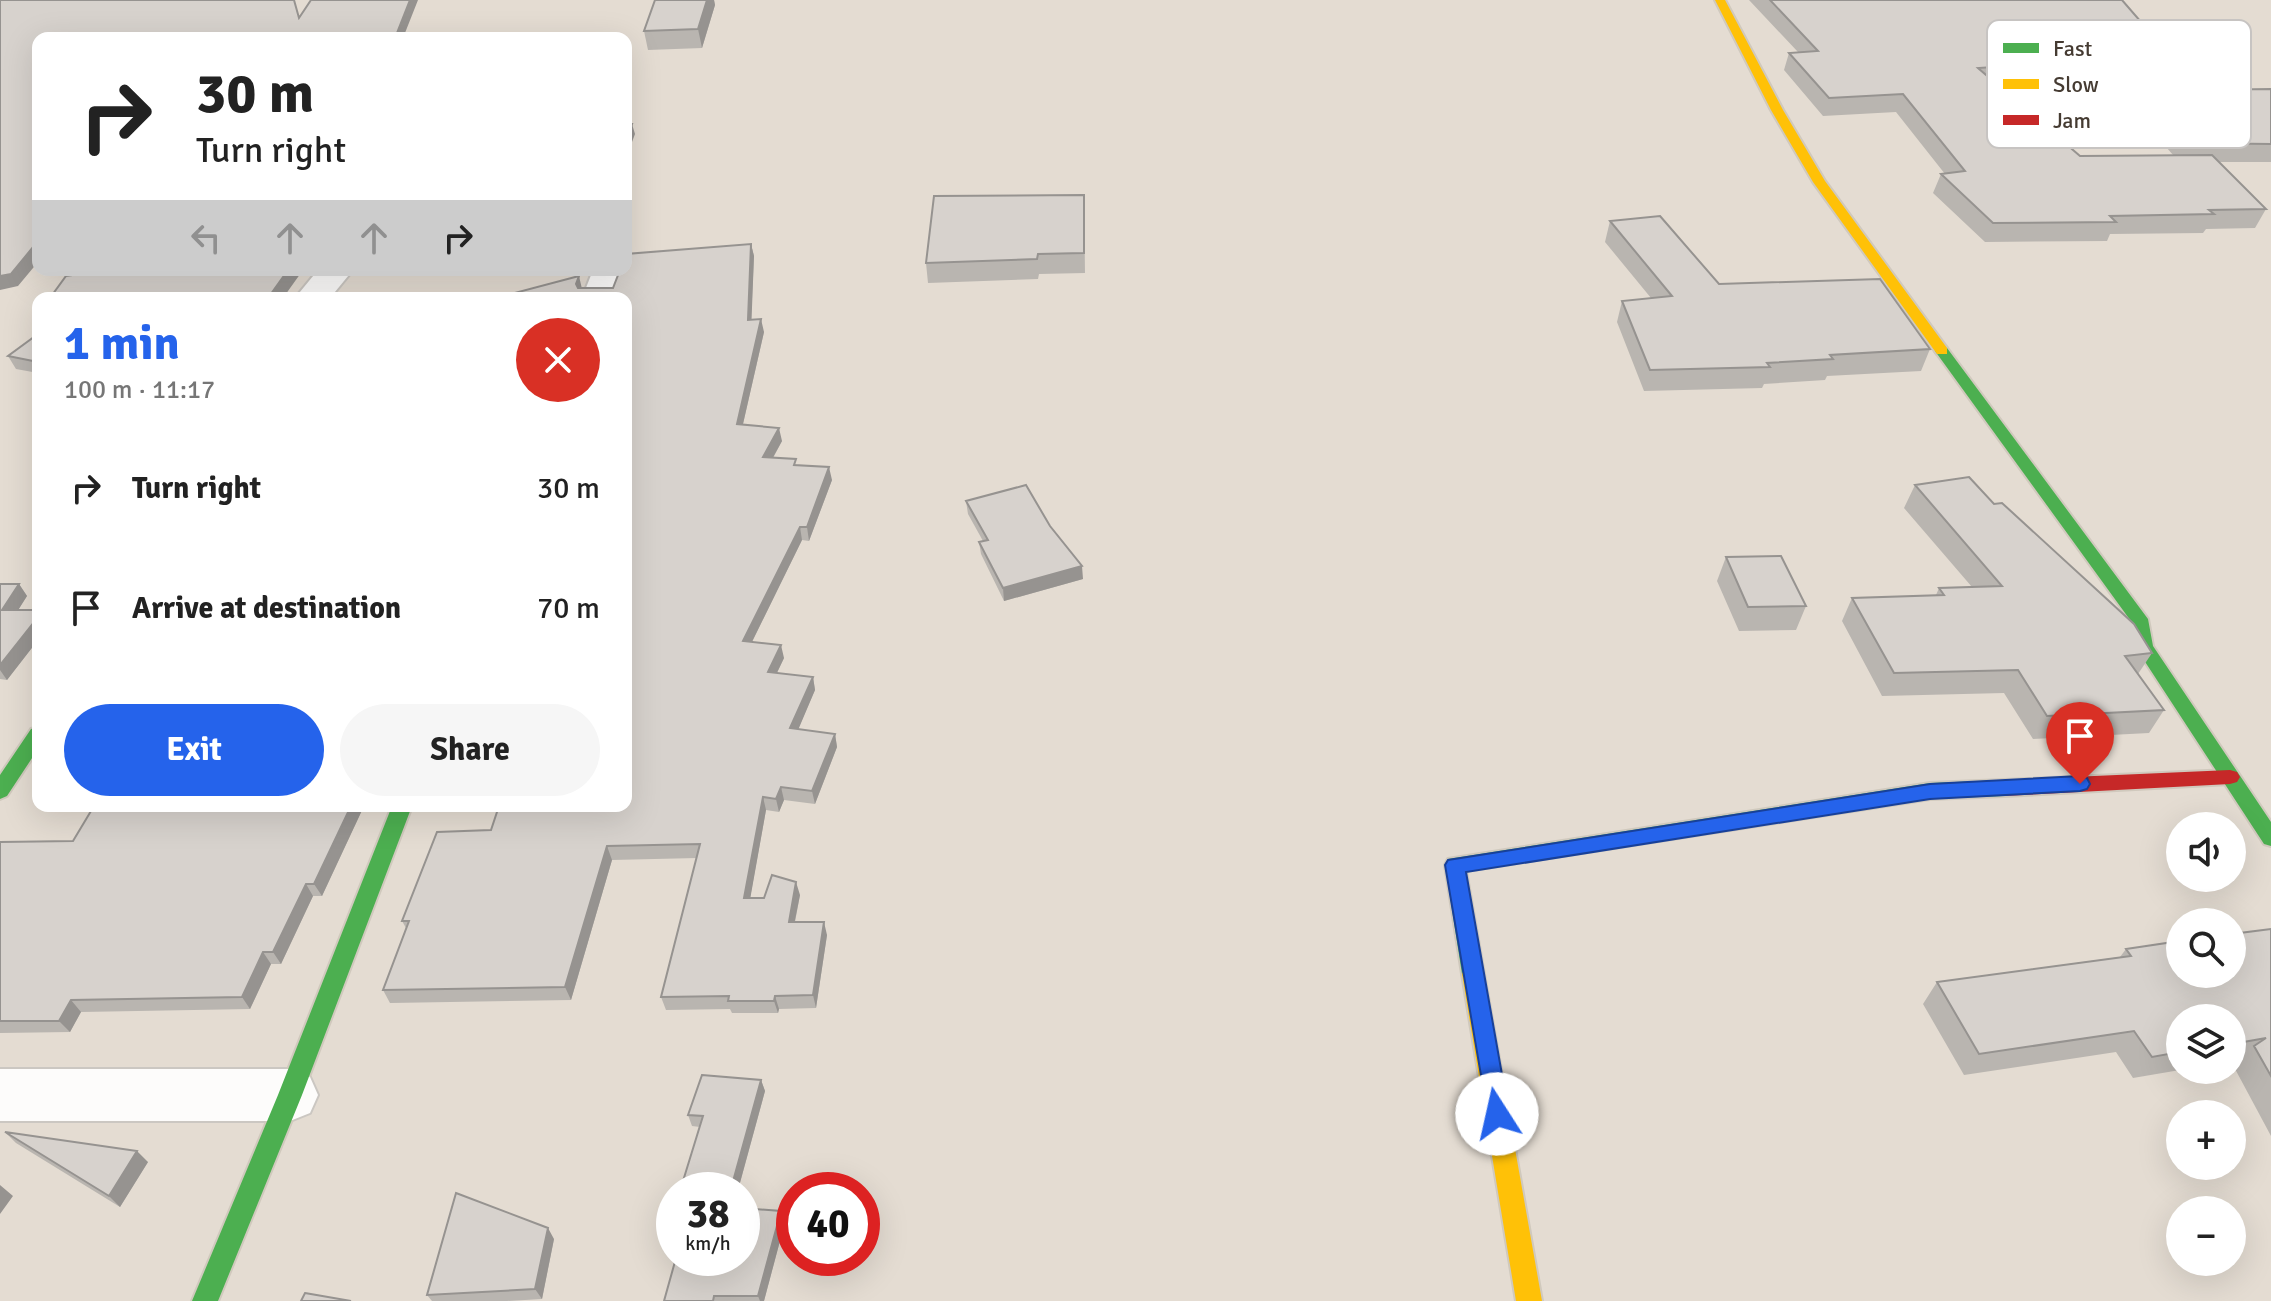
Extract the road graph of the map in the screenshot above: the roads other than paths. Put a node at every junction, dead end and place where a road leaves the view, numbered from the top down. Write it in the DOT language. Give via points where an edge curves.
graph roads {
  1 [pos="1720,0"];
  2 [pos="331,276"];
  3 [pos="317,292"];
  4 [pos="32,743"];
  5 [pos="2230,777"];
  6 [pos="0,791"];
  7 [pos="400,812"];
  8 [pos="2271,838"];
  9 [pos="0,1095"];
  10 [pos="290,1095"];
  11 [pos="205,1301"];
  12 [pos="1529,1301"];
  1 -- 5 [label="street" via="1757,74 1853,235 2142,623 2144,647"];
  2 -- 3 [label="street"];
  4 -- 6 [label="street"];
  5 -- 8 [label="street"];
  5 -- 12 [label="street" via="1930,791 1455,865"];
  7 -- 10 [label="street"];
  9 -- 10 [label="street"];
  10 -- 11 [label="street"];
}
